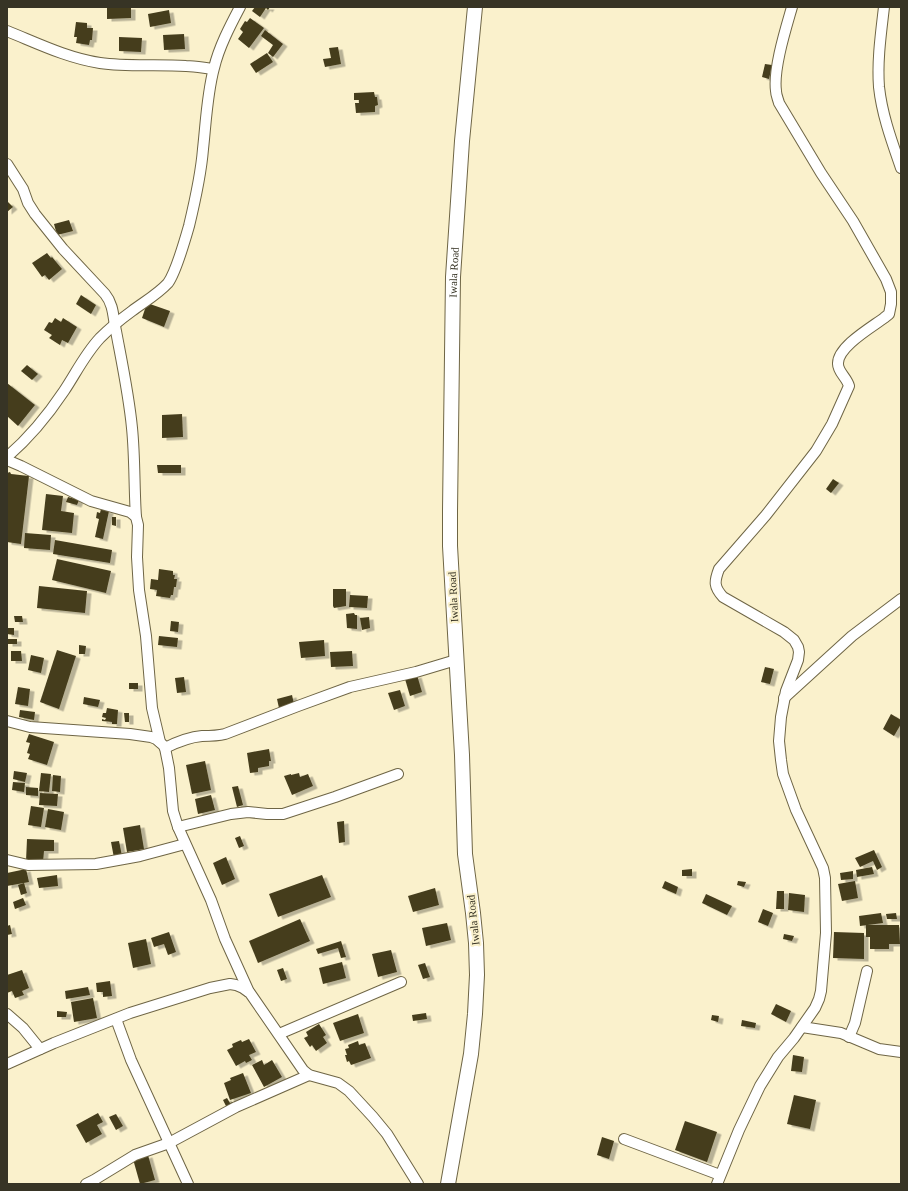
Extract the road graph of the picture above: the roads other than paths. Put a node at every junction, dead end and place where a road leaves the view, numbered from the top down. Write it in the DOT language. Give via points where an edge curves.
graph roads {
  1 [pos="240,7"];
  2 [pos="475,7"];
  3 [pos="792,7"];
  4 [pos="884,7"];
  5 [pos="7,31"];
  6 [pos="213,69"];
  7 [pos="7,164"];
  8 [pos="901,168"];
  9 [pos="114,325"];
  10 [pos="7,457"];
  11 [pos="7,460"];
  12 [pos="136,517"];
  13 [pos="901,599"];
  14 [pos="456,660"];
  15 [pos="784,698"];
  16 [pos="7,721"];
  17 [pos="162,745"];
  18 [pos="398,774"];
  19 [pos="178,826"];
  20 [pos="185,844"];
  21 [pos="7,860"];
  22 [pos="867,971"];
  23 [pos="401,982"];
  24 [pos="250,993"];
  25 [pos="7,1014"];
  26 [pos="116,1018"];
  27 [pos="802,1027"];
  28 [pos="279,1034"];
  29 [pos="849,1037"];
  30 [pos="40,1049"];
  31 [pos="901,1052"];
  32 [pos="7,1064"];
  33 [pos="309,1075"];
  34 [pos="624,1139"];
  35 [pos="169,1143"];
  36 [pos="718,1180"];
  37 [pos="86,1184"];
  38 [pos="188,1184"];
  39 [pos="418,1184"];
  40 [pos="448,1184"];
  1 -- 6 [label="street"];
  2 -- 14 [label="street, Iwala Road" via="463,134 454,277 450,546"];
  3 -- 15 [label="street" via="775,77 779,103 866,242 886,279 891,299 889,314 851,342 838,360 839,369 849,386 832,424 816,451 716,575 715,584 723,597 784,632 796,643 798,660"];
  4 -- 8 [label="street" via="878,70 879,88"];
  5 -- 6 [label="street" via="59,52 97,63"];
  6 -- 9 [label="street" via="200,175 188,227 173,274 160,291"];
  7 -- 9 [label="street" via="35,214 110,300"];
  9 -- 10 [label="street" via="89,351 37,428"];
  9 -- 12 [label="street" via="132,430"];
  11 -- 12 [label="street" via="91,501 130,512"];
  12 -- 17 [label="street" via="139,590 152,708"];
  13 -- 15 [label="street" via="846,641"];
  14 -- 17 [label="street" via="350,687 225,734 201,736"];
  14 -- 40 [label="street, Iwala Road" via="465,854 476,943 477,975 471,1054"];
  15 -- 27 [label="street" via="779,741 784,774 796,810 821,863 825,878 826,933 821,991 816,1008"];
  16 -- 17 [label="street" via="30,728 151,737"];
  17 -- 19 [label="street" via="169,768 173,811"];
  18 -- 19 [label="street" via="283,814 236,813"];
  19 -- 20 [label="street"];
  20 -- 21 [label="street" via="96,864 28,864"];
  20 -- 24 [label="street"];
  22 -- 29 [label="street" via="855,1023"];
  23 -- 28 [label="street"];
  24 -- 26 [label="street" via="236,985 224,985"];
  24 -- 28 [label="street"];
  25 -- 30 [label="street" via="23,1028"];
  26 -- 30 [label="street"];
  26 -- 35 [label="street" via="131,1060"];
  27 -- 29 [label="street"];
  27 -- 36 [label="street" via="778,1057 760,1086"];
  28 -- 33 [label="street"];
  29 -- 31 [label="street" via="879,1049"];
  30 -- 32 [label="street"];
  33 -- 35 [label="street" via="236,1107"];
  33 -- 39 [label="street" via="338,1083 360,1102 387,1134"];
  34 -- 36 [label="street"];
  35 -- 37 [label="street" via="135,1155"];
  35 -- 38 [label="street"];
}
